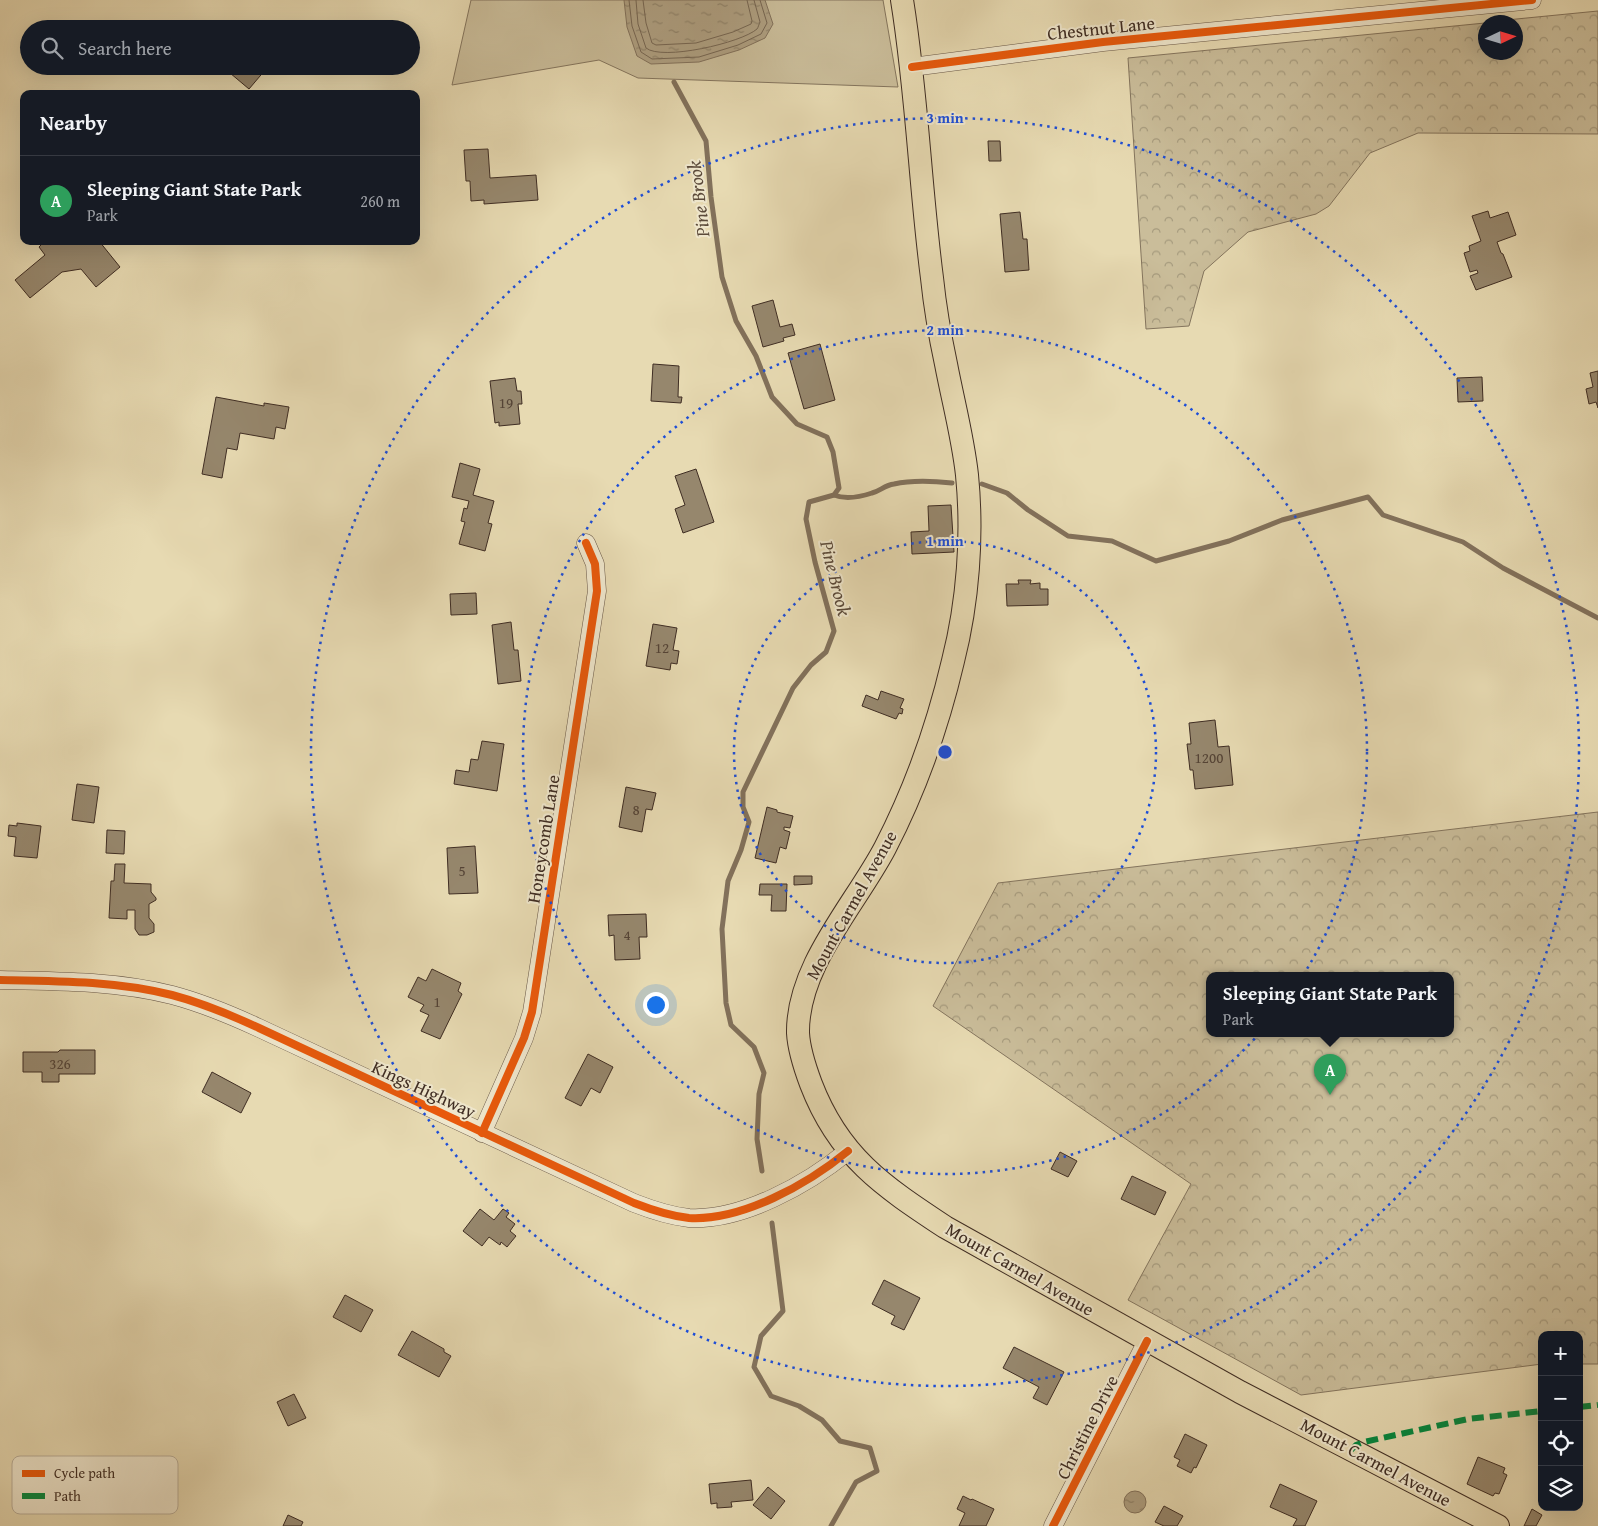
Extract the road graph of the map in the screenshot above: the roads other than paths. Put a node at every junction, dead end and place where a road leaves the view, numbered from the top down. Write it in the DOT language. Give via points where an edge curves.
graph roads {
  1 [pos="902,0"];
  2 [pos="1532,0"];
  3 [pos="912,67"];
  4 [pos="586,542"];
  5 [pos="0,980"];
  6 [pos="482,1132"];
  7 [pos="848,1151"];
  8 [pos="1147,1341"];
  9 [pos="1053,1526"];
  10 [pos="1498,1526"];
  1 -- 3 [label="main road, Mount Carmel Avenue"];
  2 -- 3 [label="street, Chestnut Lane" via="1094,44"];
  3 -- 7 [label="main road, Mount Carmel Avenue" via="932,282 967,474 968,560 954,660 927,746 886,847 814,967 800,1013 798,1031 804,1065 832,1129"];
  4 -- 6 [label="street, Honeycomb Lane" via="595,564 597,591 533,1004 524,1038"];
  5 -- 6 [label="street, Kings Highway" via="118,986 159,992 201,1004"];
  6 -- 7 [label="street, Kings Highway" via="634,1204 690,1218 721,1216 758,1204 826,1168"];
  7 -- 8 [label="main road, Mount Carmel Avenue" via="900,1197 945,1227"];
  8 -- 9 [label="street, Christine Drive"];
  8 -- 10 [label="main road, Mount Carmel Avenue"];
}
